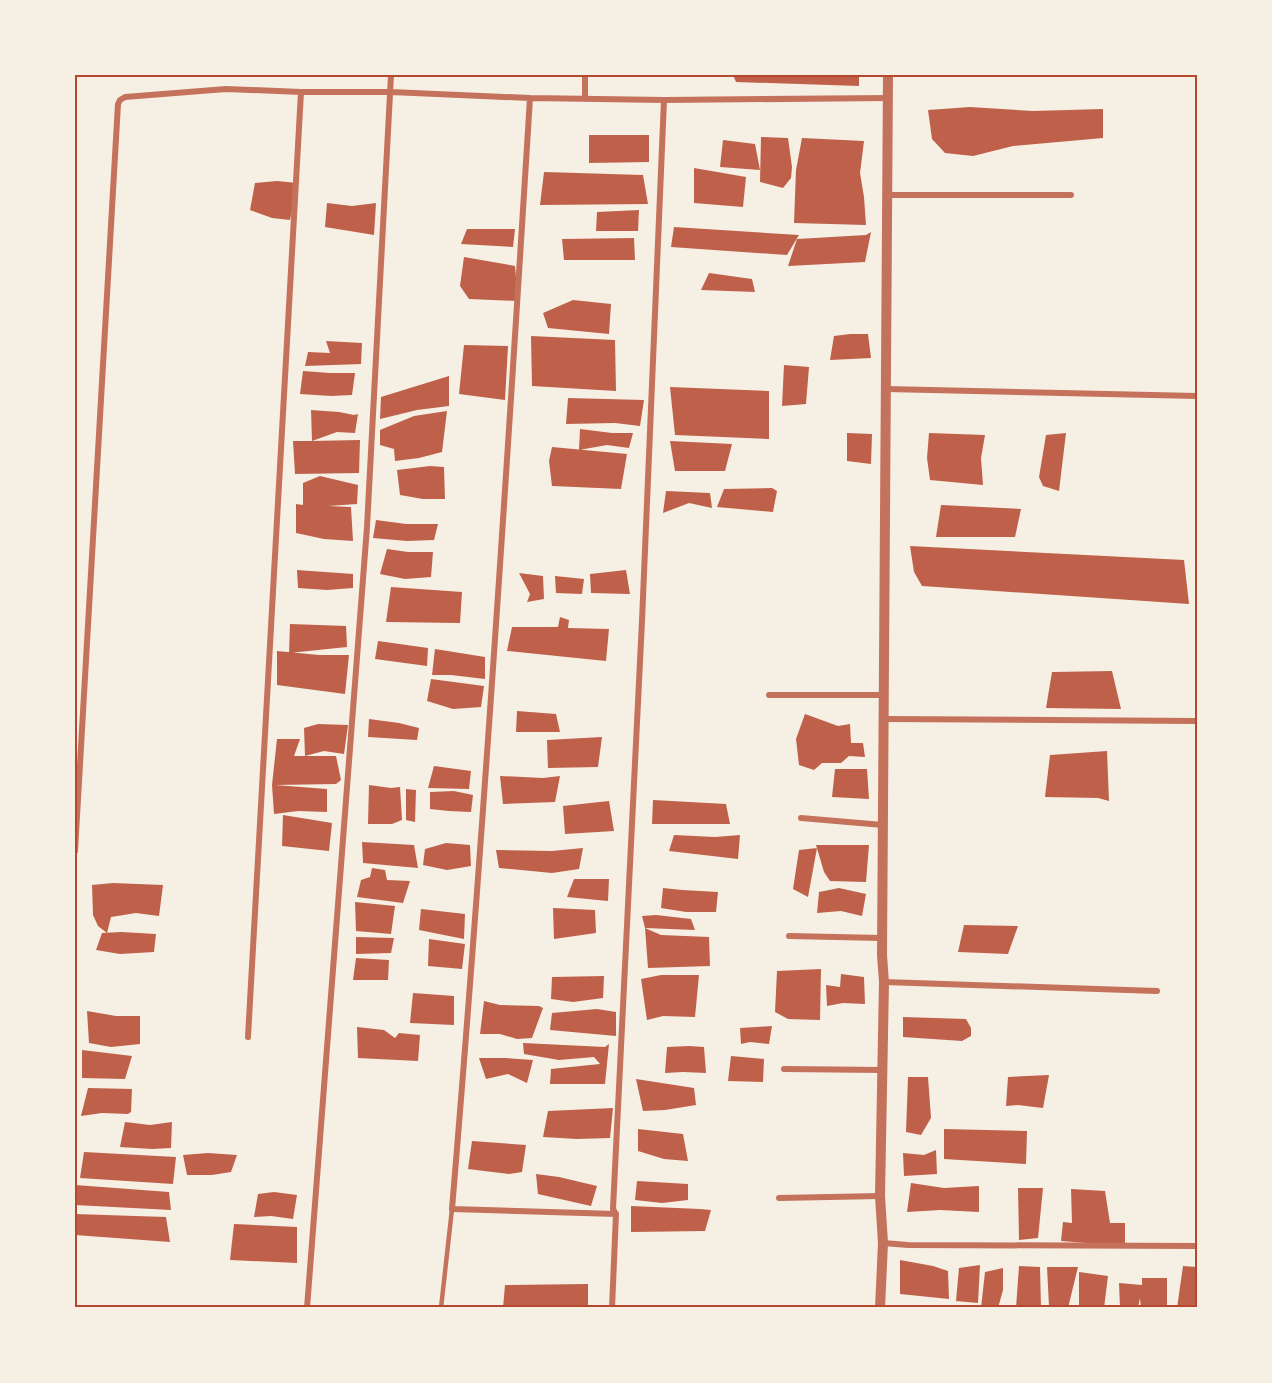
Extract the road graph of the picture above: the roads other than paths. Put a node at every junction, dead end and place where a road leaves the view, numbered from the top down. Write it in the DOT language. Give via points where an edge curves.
graph roads {
  1 [pos="391,75"];
  2 [pos="585,75"];
  3 [pos="888,75"];
  4 [pos="301,92"];
  5 [pos="391,92"];
  6 [pos="530,98"];
  7 [pos="888,98"];
  8 [pos="585,99"];
  9 [pos="664,100"];
  10 [pos="887,195"];
  11 [pos="1071,195"];
  12 [pos="886,389"];
  13 [pos="1197,396"];
  14 [pos="769,695"];
  15 [pos="884,695"];
  16 [pos="884,719"];
  17 [pos="1197,721"];
  18 [pos="801,818"];
  19 [pos="884,825"];
  20 [pos="75,851"];
  21 [pos="789,936"];
  22 [pos="882,938"];
  23 [pos="884,982"];
  24 [pos="1157,991"];
  25 [pos="249,1036"];
  26 [pos="784,1069"];
  27 [pos="883,1071"];
  28 [pos="880,1196"];
  29 [pos="778,1198"];
  30 [pos="452,1209"];
  31 [pos="616,1214"];
  32 [pos="883,1243"];
  33 [pos="1197,1246"];
  34 [pos="307,1308"];
  35 [pos="441,1308"];
  36 [pos="612,1308"];
  37 [pos="880,1308"];
  1 -- 5 [label="street"];
  2 -- 8 [label="street"];
  3 -- 7 [label="street"];
  4 -- 5 [label="street"];
  4 -- 20 [label="street" via="226,89 125,97 118,104"];
  4 -- 25 [label="street"];
  5 -- 6 [label="street"];
  5 -- 34 [label="street" via="367,527"];
  6 -- 8 [label="street"];
  6 -- 30 [label="street"];
  7 -- 9 [label="street"];
  7 -- 10 [label="street"];
  8 -- 9 [label="street"];
  9 -- 31 [label="street" via="613,1209"];
  10 -- 11 [label="street"];
  10 -- 12 [label="street"];
  12 -- 13 [label="street"];
  12 -- 15 [label="street"];
  14 -- 15 [label="street"];
  15 -- 16 [label="street"];
  16 -- 17 [label="street"];
  16 -- 19 [label="street"];
  18 -- 19 [label="street"];
  19 -- 22 [label="street"];
  21 -- 22 [label="street"];
  22 -- 23 [label="street"];
  23 -- 24 [label="street"];
  23 -- 27 [label="street"];
  26 -- 27 [label="street"];
  27 -- 28 [label="street"];
  28 -- 29 [label="street"];
  28 -- 32 [label="street"];
  30 -- 31 [label="street"];
  30 -- 35 [label="lane"];
  31 -- 36 [label="street"];
  32 -- 33 [label="street"];
  32 -- 37 [label="street"];
}
